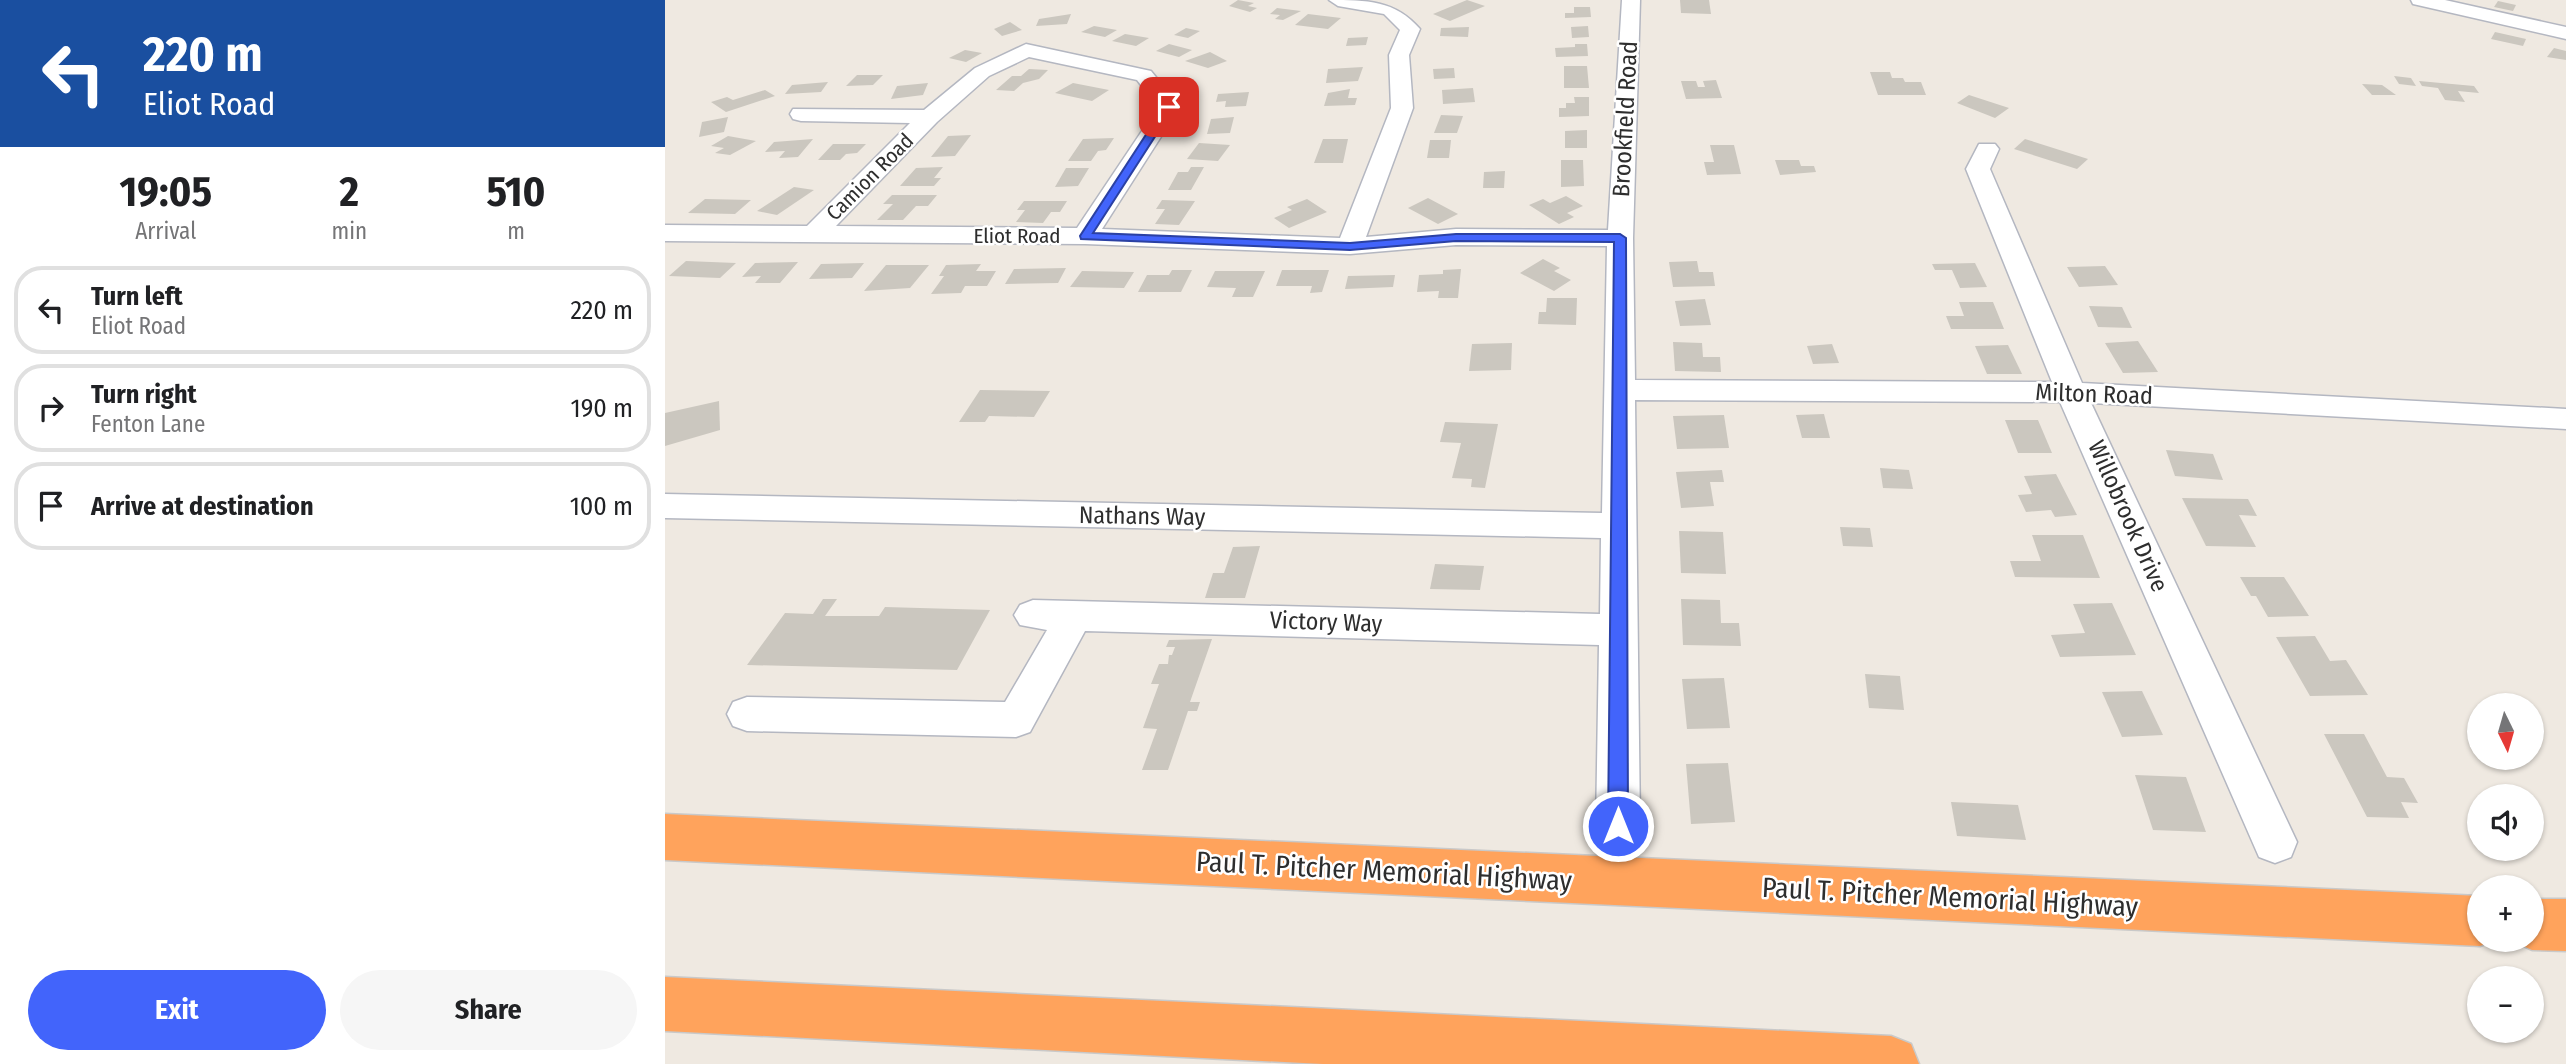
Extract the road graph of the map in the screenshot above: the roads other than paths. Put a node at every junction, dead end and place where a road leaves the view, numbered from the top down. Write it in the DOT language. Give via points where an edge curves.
graph roads {
  1 [pos="1338,0"];
  2 [pos="1413,0"];
  3 [pos="1631,0"];
  4 [pos="2420,0"];
  5 [pos="1389,9"];
  6 [pos="2566,33"];
  7 [pos="801,114"];
  8 [pos="929,117"];
  9 [pos="1987,149"];
  10 [pos="665,233"];
  11 [pos="811,236"];
  12 [pos="1086,236"];
  13 [pos="1620,238"];
  14 [pos="1350,246"];
  15 [pos="1621,390"];
  16 [pos="2071,392"];
  17 [pos="2566,419"];
  18 [pos="665,506"];
  19 [pos="1620,526"];
  20 [pos="1033,615"];
  21 [pos="1074,616"];
  22 [pos="1619,630"];
  23 [pos="747,714"];
  24 [pos="1618,826"];
  25 [pos="665,837"];
  26 [pos="2276,842"];
  27 [pos="2467,920"];
  28 [pos="2544,924"];
  29 [pos="2566,925"];
  30 [pos="678,1005"];
  31 [pos="1891,1064"];
  1 -- 5 [label="street"];
  2 -- 5 [label="street"];
  3 -- 13 [label="street, Brookfield Road"];
  4 -- 6 [label="street"];
  5 -- 14 [label="street" via="1410,29 1399,55 1402,108"];
  7 -- 8 [label="street"];
  8 -- 11 [label="street, Camion Road"];
  8 -- 12 [label="street, Camion Road" via="982,72 1026,50 1144,75 1169,107"];
  9 -- 16 [label="street, Willobrook Drive" via="1978,169"];
  10 -- 11 [label="street, Eliot Road"];
  11 -- 12 [label="street, Eliot Road"];
  12 -- 14 [label="street, Eliot Road"];
  13 -- 14 [label="street, Eliot Road" via="1456,237"];
  13 -- 15 [label="street, Brookfield Road"];
  15 -- 16 [label="street, Milton Road"];
  15 -- 19 [label="street, Brookfield Road"];
  16 -- 17 [label="street, Milton Road"];
  16 -- 26 [label="street, Willobrook Drive"];
  18 -- 19 [label="street, Nathans Way"];
  19 -- 22 [label="street, Brookfield Road"];
  20 -- 21 [label="street, Victory Way"];
  21 -- 22 [label="street, Victory Way"];
  21 -- 23 [label="street" via="1016,720"];
  22 -- 24 [label="street, Brookfield Road"];
  25 -- 27 [label="highway, Paul T. Pitcher Memorial Highway"];
  28 -- 29 [label="highway"];
  30 -- 31 [label="highway"];
}
